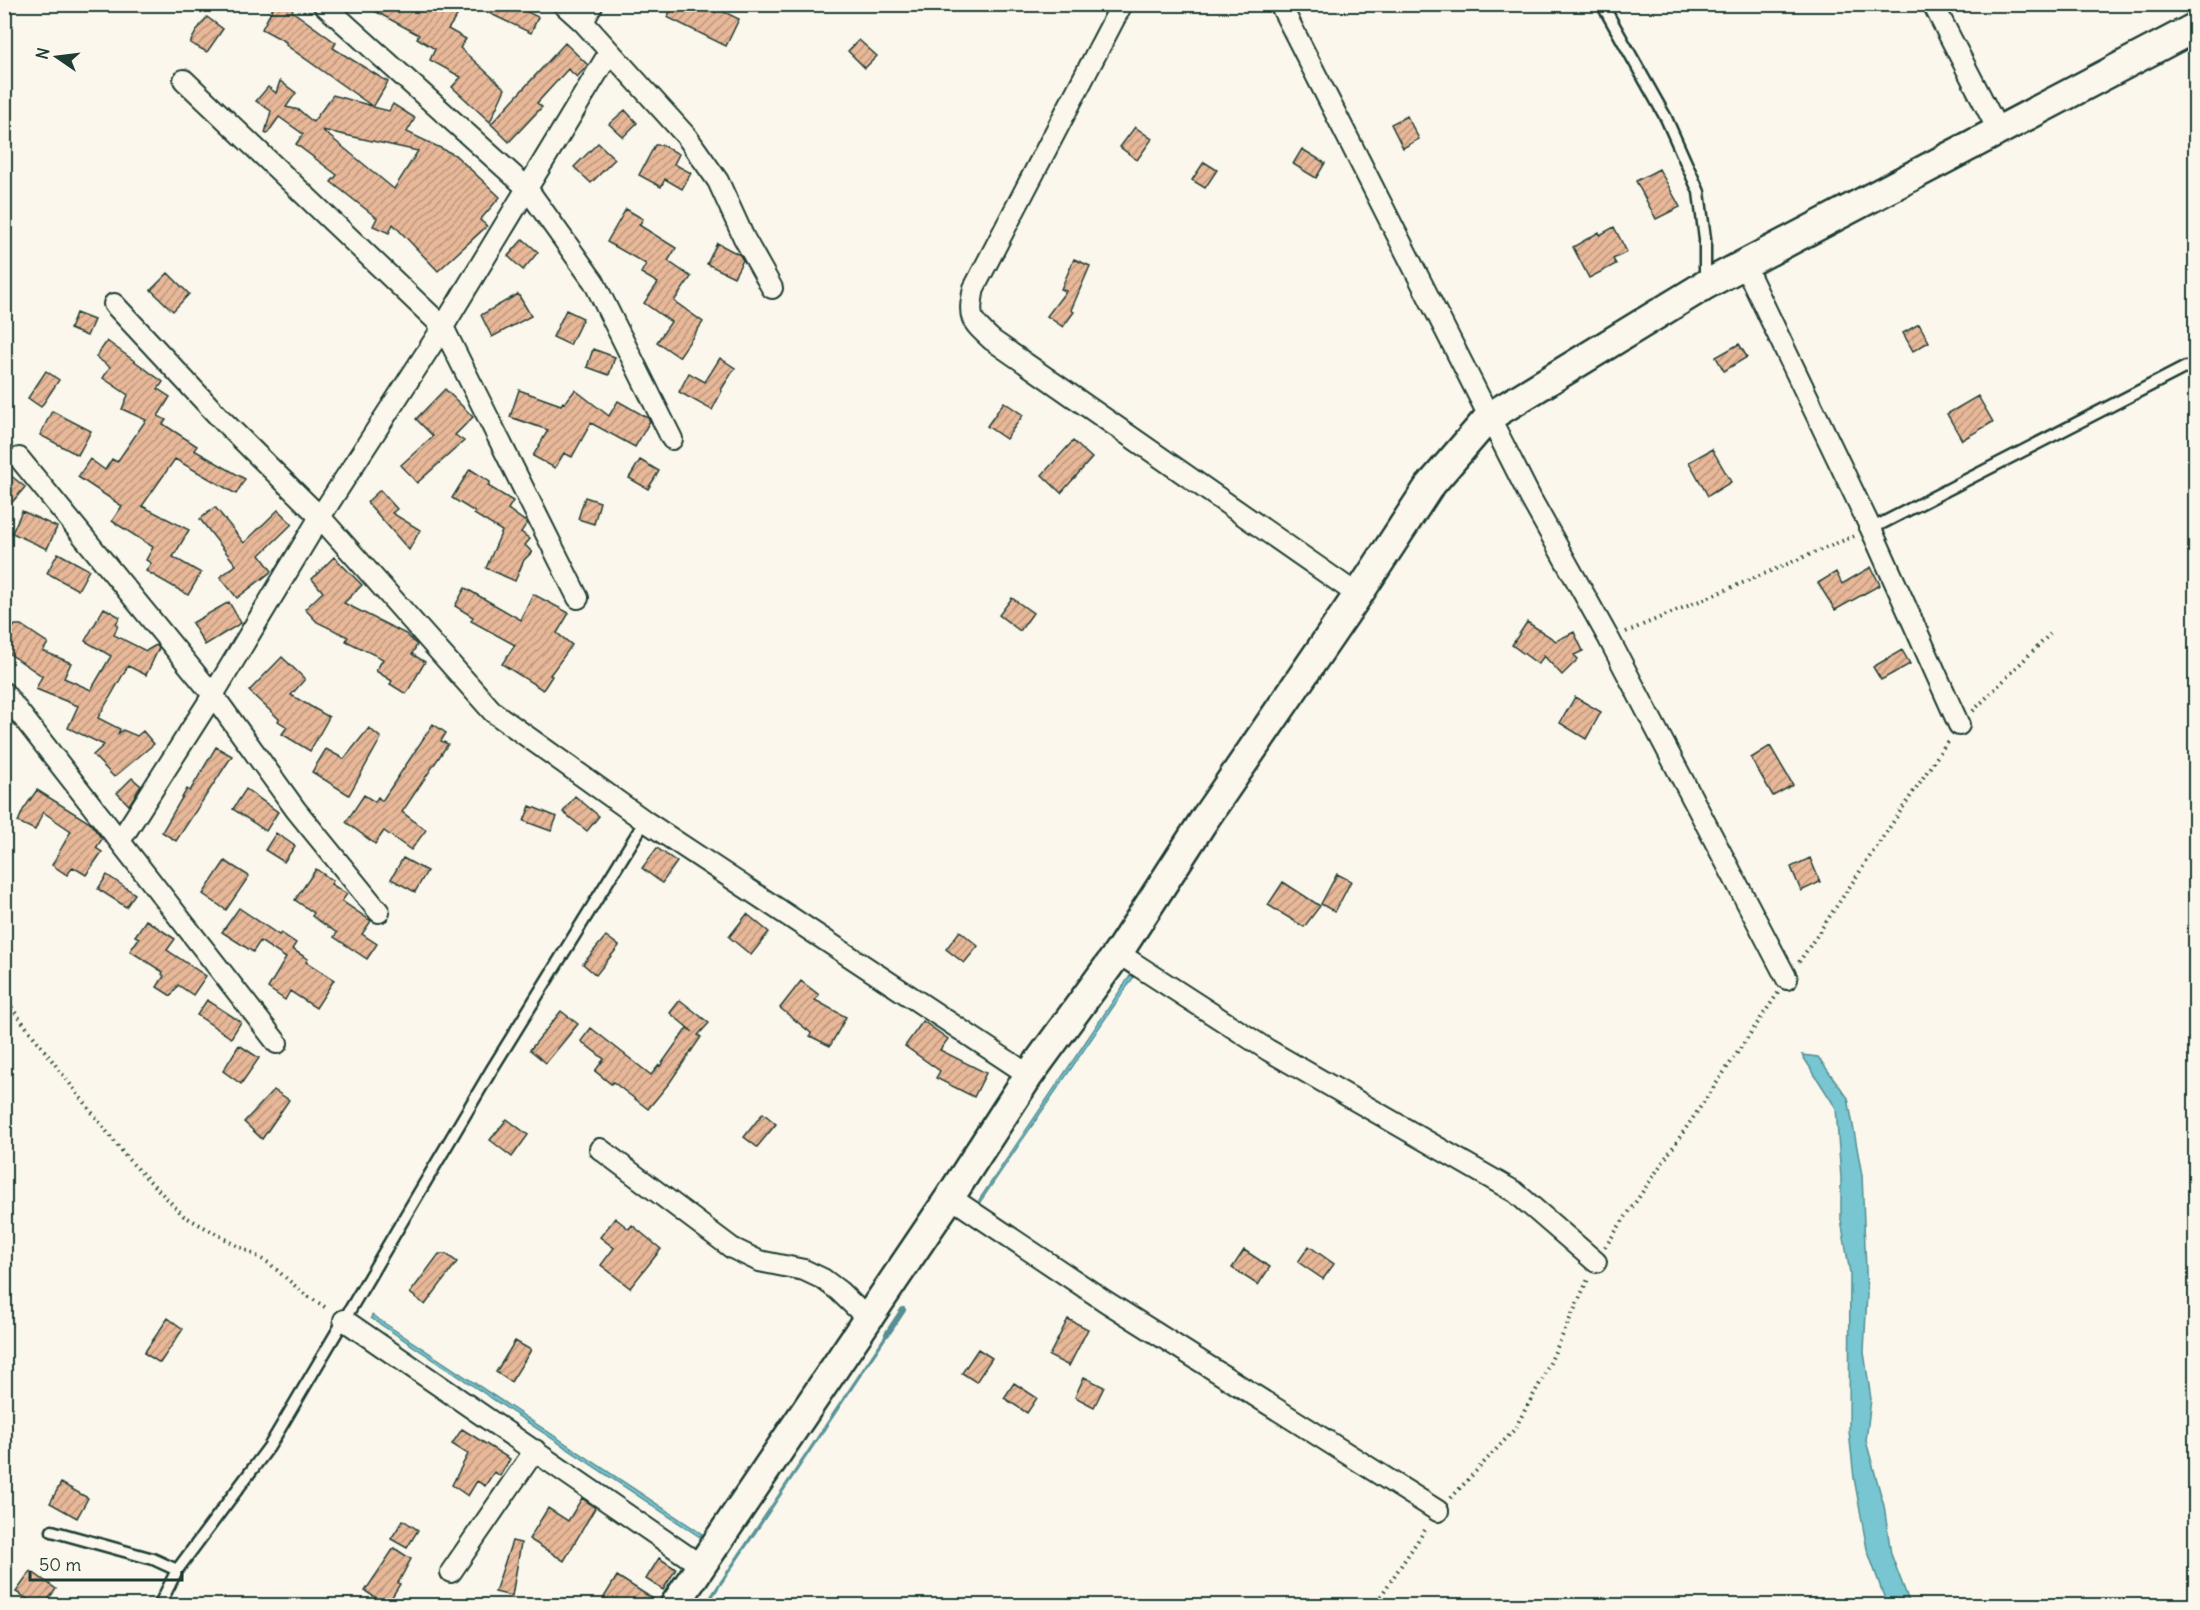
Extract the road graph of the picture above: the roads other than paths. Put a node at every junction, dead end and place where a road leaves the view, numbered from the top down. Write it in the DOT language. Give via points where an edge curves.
graph roads {
  1 [pos="322,4"];
  2 [pos="563,4"];
  3 [pos="593,4"];
  4 [pos="1122,4"];
  5 [pos="1280,4"];
  6 [pos="1602,4"];
  7 [pos="1934,4"];
  8 [pos="583,22"];
  9 [pos="2196,27"];
  10 [pos="609,53"];
  11 [pos="184,80"];
  12 [pos="1998,130"];
  13 [pos="526,186"];
  14 [pos="1745,266"];
  15 [pos="1705,285"];
  16 [pos="772,288"];
  17 [pos="114,304"];
  18 [pos="443,327"];
  19 [pos="2186,367"];
  20 [pos="1489,417"];
  21 [pos="672,439"];
  22 [pos="19,458"];
  23 [pos="320,517"];
  24 [pos="1871,529"];
  25 [pos="1358,595"];
  26 [pos="578,598"];
  27 [pos="4,693"];
  28 [pos="213,695"];
  29 [pos="1959,725"];
  30 [pos="645,821"];
  31 [pos="120,841"];
  32 [pos="379,912"];
  33 [pos="1118,953"];
  34 [pos="1787,979"];
  35 [pos="277,1043"];
  36 [pos="1029,1075"];
  37 [pos="600,1149"];
  38 [pos="950,1197"];
  39 [pos="1596,1262"];
  40 [pos="867,1318"];
  41 [pos="344,1320"];
  42 [pos="535,1450"];
  43 [pos="1438,1511"];
  44 [pos="52,1531"];
  45 [pos="700,1565"];
  46 [pos="177,1570"];
  47 [pos="451,1572"];
  48 [pos="159,1605"];
  49 [pos="674,1605"];
  1 -- 13 [label="street"];
  2 -- 8 [label="street"];
  3 -- 8 [label="street"];
  4 -- 25 [label="street" via="974,288 970,307 974,324"];
  5 -- 20 [label="street"];
  6 -- 15 [label="lane" via="1666,118 1699,192"];
  7 -- 12 [label="street"];
  8 -- 10 [label="street"];
  9 -- 12 [label="street"];
  10 -- 13 [label="street"];
  10 -- 16 [label="street" via="687,137 718,181"];
  11 -- 18 [label="street"];
  12 -- 14 [label="street"];
  13 -- 18 [label="street"];
  13 -- 21 [label="street" via="594,282"];
  14 -- 15 [label="street"];
  14 -- 24 [label="street"];
  15 -- 20 [label="street"];
  17 -- 23 [label="street" via="220,418"];
  18 -- 23 [label="street"];
  18 -- 26 [label="street"];
  19 -- 24 [label="lane"];
  20 -- 25 [label="street" via="1428,488"];
  20 -- 34 [label="street"];
  22 -- 28 [label="street"];
  23 -- 28 [label="street"];
  23 -- 30 [label="street" via="493,712"];
  24 -- 29 [label="street"];
  25 -- 33 [label="street"];
  27 -- 31 [label="street"];
  28 -- 31 [label="street"];
  28 -- 32 [label="street" via="296,810"];
  30 -- 36 [label="street"];
  30 -- 41 [label="lane"];
  31 -- 35 [label="street"];
  33 -- 36 [label="street"];
  33 -- 39 [label="street" via="1268,1050 1515,1192"];
  36 -- 38 [label="street"];
  37 -- 40 [label="street" via="732,1248 759,1261 804,1270 823,1279"];
  38 -- 40 [label="street"];
  38 -- 43 [label="street" via="1105,1301"];
  40 -- 45 [label="street"];
  41 -- 42 [label="street"];
  41 -- 46 [label="lane" via="269,1447"];
  42 -- 45 [label="street"];
  42 -- 47 [label="street"];
  44 -- 46 [label="lane" via="153,1559"];
  45 -- 49 [label="street"];
  46 -- 48 [label="lane"];
}
